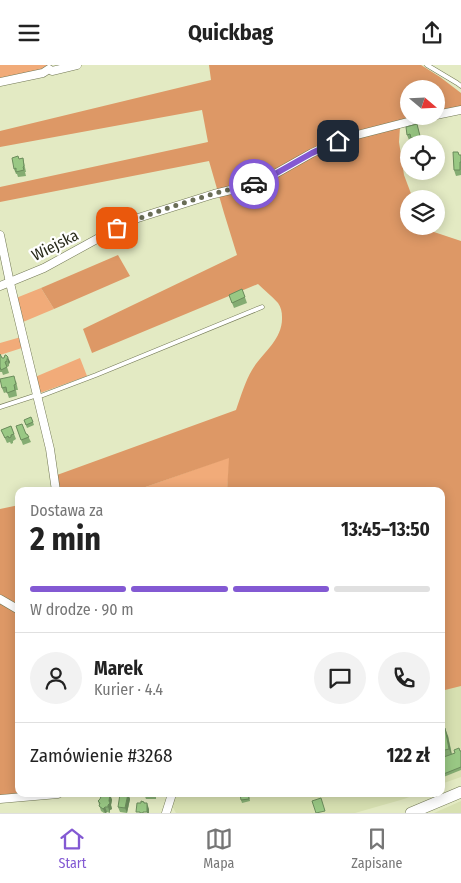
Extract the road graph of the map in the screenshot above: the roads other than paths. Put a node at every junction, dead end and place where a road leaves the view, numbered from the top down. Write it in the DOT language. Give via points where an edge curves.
graph roads {
  1 [pos="77,65"];
  2 [pos="427,65"];
  3 [pos="49,67"];
  4 [pos="0,82"];
  5 [pos="461,86"];
  6 [pos="461,110"];
  7 [pos="445,113"];
  8 [pos="400,124"];
  9 [pos="0,235"];
  10 [pos="10,283"];
  11 [pos="0,286"];
  12 [pos="262,307"];
  13 [pos="38,396"];
  14 [pos="0,407"];
  15 [pos="55,487"];
  16 [pos="0,599"];
  17 [pos="15,608"];
  18 [pos="461,792"];
  19 [pos="23,797"];
  20 [pos="171,797"];
  21 [pos="0,799"];
  22 [pos="416,812"];
  23 [pos="166,813"];
  1 -- 3 [label="street" via="52,71"];
  2 -- 5 [label="lane"];
  3 -- 4 [label="street" via="43,73"];
  6 -- 7 [label="street"];
  8 -- 10 [label="street, Wiejska" via="338,141 252,185 215,193 138,218"];
  9 -- 10 [label="street"];
  10 -- 11 [label="street, Wiejska"];
  10 -- 13 [label="street"];
  12 -- 13 [label="lane"];
  13 -- 14 [label="lane"];
  13 -- 15 [label="street"];
  16 -- 17 [label="street"];
  18 -- 22 [label="street"];
  19 -- 21 [label="street"];
  20 -- 23 [label="street"];
}
